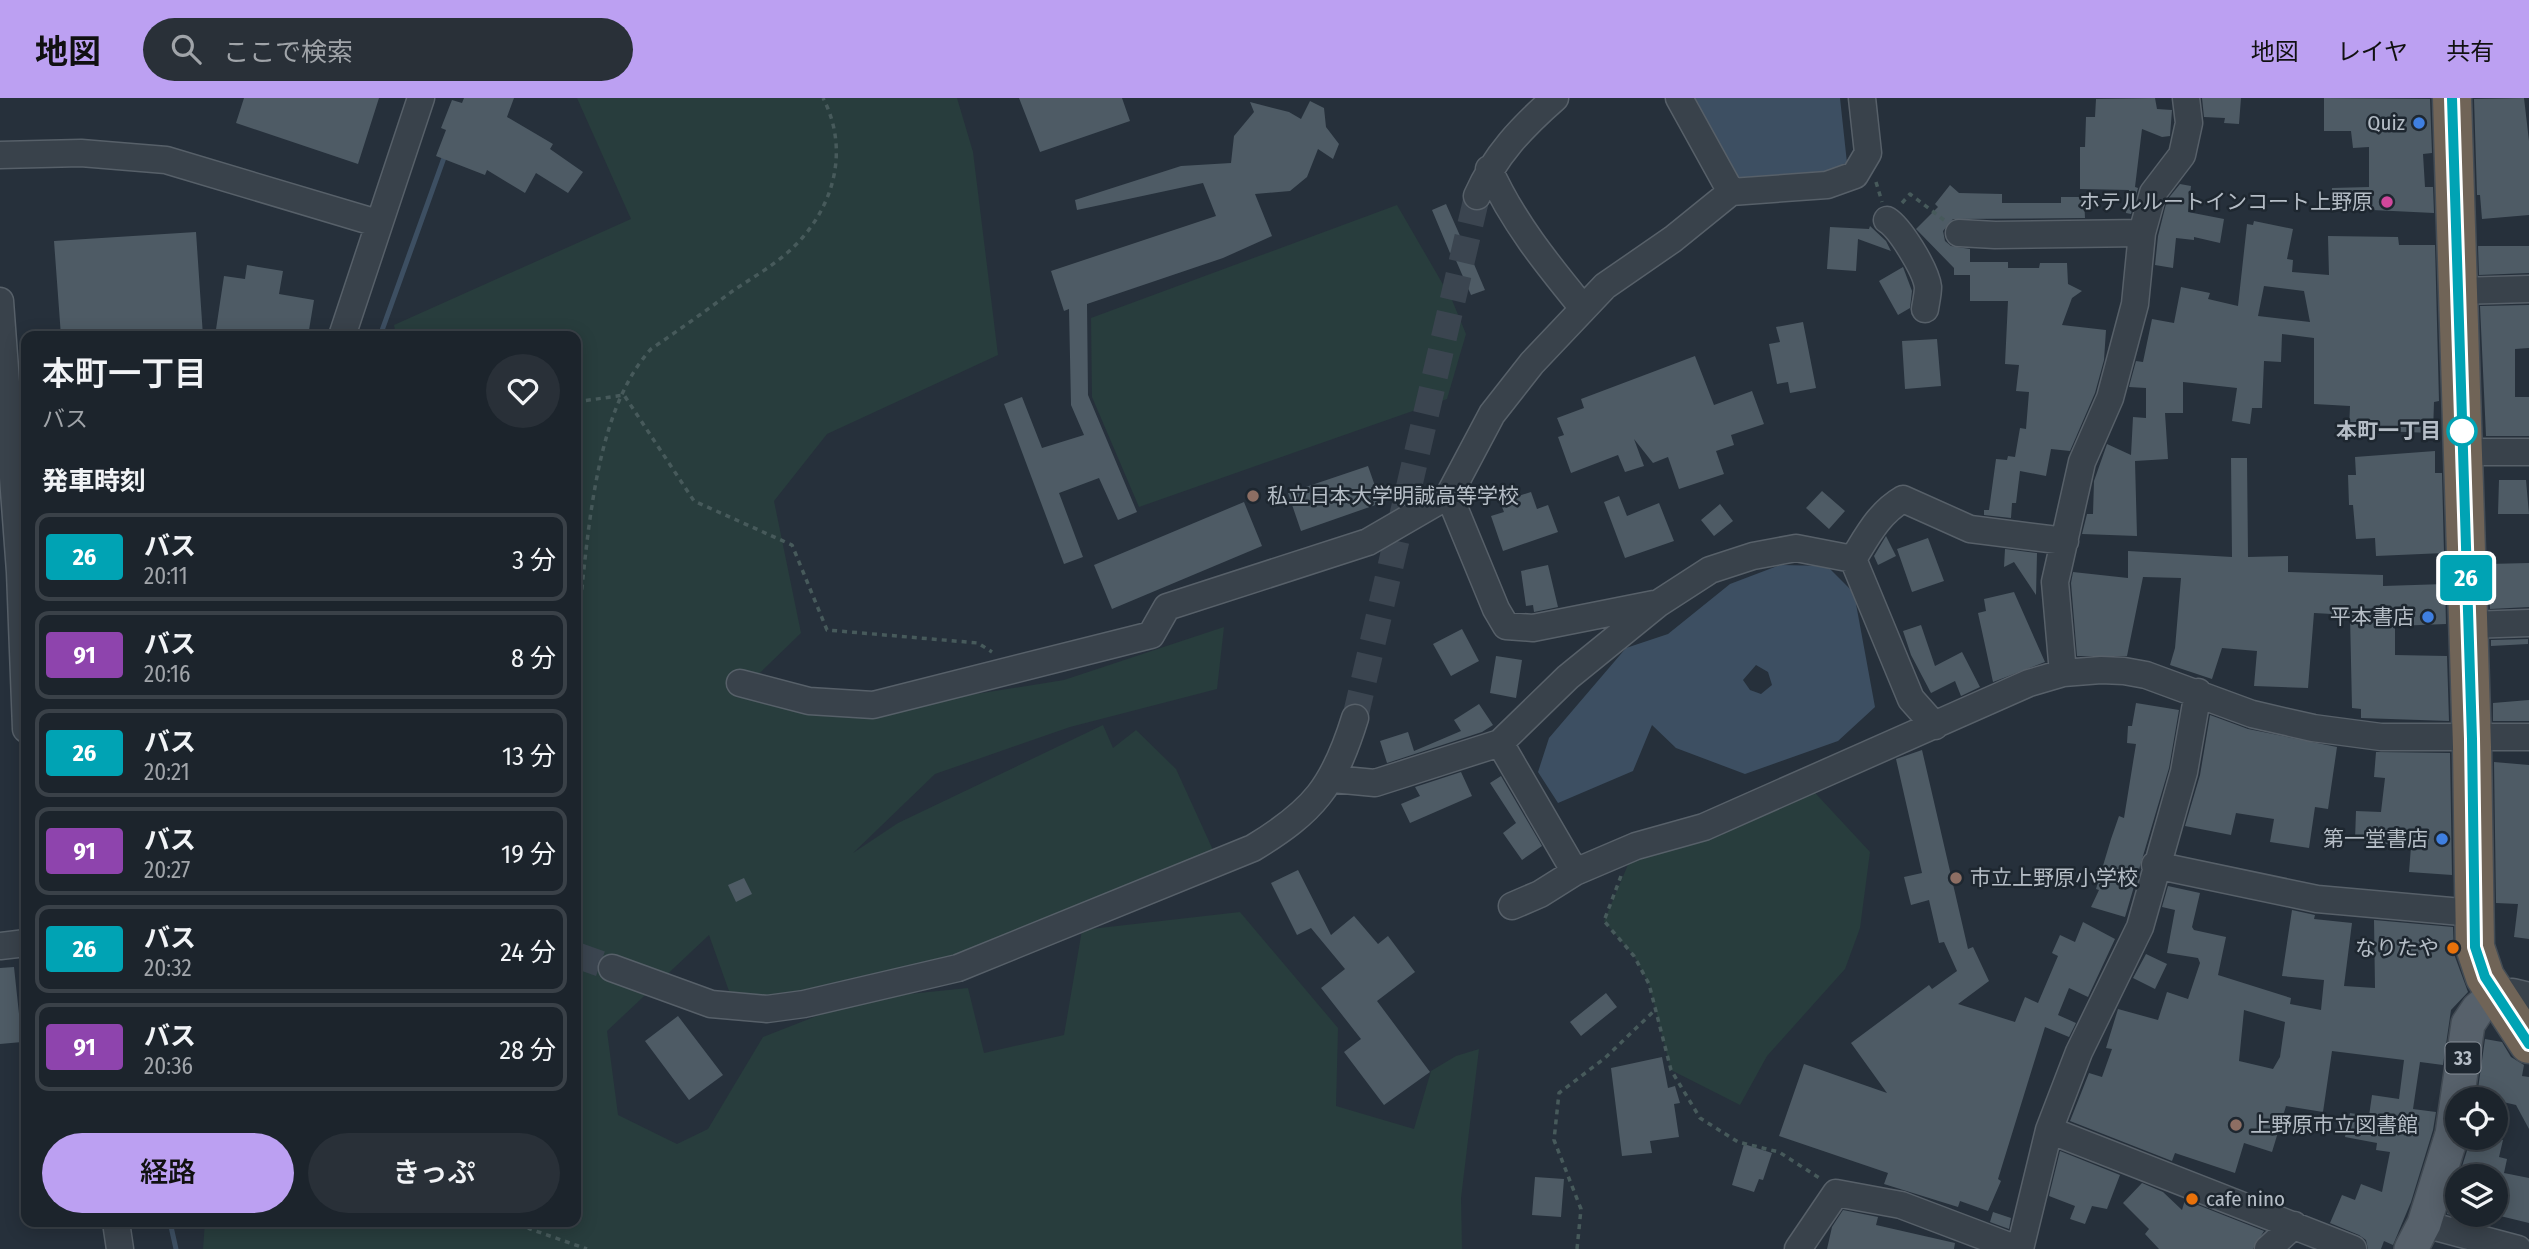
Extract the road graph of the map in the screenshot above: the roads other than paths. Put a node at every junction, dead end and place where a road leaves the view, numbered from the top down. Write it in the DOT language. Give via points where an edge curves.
graph roads {
  1 [pos="421,98"];
  2 [pos="1555,98"];
  3 [pos="1679,98"];
  4 [pos="1862,98"];
  5 [pos="2186,98"];
  6 [pos="2452,98"];
  7 [pos="0,155"];
  8 [pos="1489,169"];
  9 [pos="1731,192"];
  10 [pos="1477,196"];
  11 [pos="1887,220"];
  12 [pos="377,223"];
  13 [pos="1959,233"];
  14 [pos="2142,233"];
  15 [pos="2529,289"];
  16 [pos="2458,291"];
  17 [pos="0,302"];
  18 [pos="1583,308"];
  19 [pos="1925,309"];
  20 [pos="344,331"];
  21 [pos="2463,452"];
  22 [pos="2529,452"];
  23 [pos="1449,495"];
  24 [pos="2065,541"];
  25 [pos="21,549"];
  26 [pos="1853,559"];
  27 [pos="1659,603"];
  28 [pos="2529,623"];
  29 [pos="2468,625"];
  30 [pos="2063,673"];
  31 [pos="740,683"];
  32 [pos="2198,692"];
  33 [pos="1356,718"];
  34 [pos="1935,726"];
  35 [pos="2529,737"];
  36 [pos="2472,739"];
  37 [pos="1500,743"];
  38 [pos="1333,779"];
  39 [pos="2155,865"];
  40 [pos="1575,872"];
  41 [pos="1512,906"];
  42 [pos="2473,914"];
  43 [pos="21,944"];
  44 [pos="0,946"];
  45 [pos="612,968"];
  46 [pos="2512,995"];
  47 [pos="2529,1044"];
  48 [pos="2049,1130"];
  49 [pos="2294,1226"];
  50 [pos="117,1227"];
  51 [pos="2417,1237"];
  52 [pos="121,1249"];
  53 [pos="1798,1249"];
  54 [pos="2018,1249"];
  55 [pos="2268,1249"];
  56 [pos="2353,1249"];
  57 [pos="2518,1249"];
  1 -- 12 [label="street"];
  2 -- 8 [label="street"];
  3 -- 9 [label="street"];
  4 -- 9 [label="street" via="1868,153 1855,175 1827,185"];
  5 -- 14 [label="street" via="2189,123 2182,155 2153,193"];
  6 -- 16 [label="highway"];
  7 -- 12 [label="street" via="81,153 166,160"];
  8 -- 10 [label="street"];
  8 -- 18 [label="street" via="1534,246"];
  9 -- 18 [label="street" via="1605,286"];
  11 -- 19 [label="street" via="1898,227 1928,285"];
  12 -- 20 [label="street"];
  13 -- 14 [label="street"];
  14 -- 24 [label="street" via="2135,304 2110,398 2082,462"];
  15 -- 16 [label="street"];
  16 -- 21 [label="highway"];
  17 -- 25 [label="street"];
  18 -- 23 [label="street" via="1492,414"];
  21 -- 22 [label="street"];
  21 -- 29 [label="highway"];
  23 -- 27 [label="street" via="1506,626 1533,628"];
  23 -- 31 [label="street" via="1368,542 1167,607 1151,635 873,705 809,701"];
  24 -- 26 [label="street" via="1970,529 1903,499 1879,518"];
  24 -- 30 [label="street" via="2054,599"];
  26 -- 27 [label="street" via="1796,548 1753,556 1710,570"];
  26 -- 34 [label="street" via="1911,699"];
  27 -- 37 [label="street" via="1568,677"];
  28 -- 29 [label="street"];
  29 -- 36 [label="highway"];
  30 -- 32 [label="street" via="2124,671"];
  30 -- 34 [label="street" via="2029,683"];
  32 -- 36 [label="street" via="2252,714 2313,728 2381,737"];
  32 -- 39 [label="street" via="2184,772"];
  33 -- 38 [label="street"];
  34 -- 40 [label="street" via="1704,827 1631,848"];
  35 -- 36 [label="street"];
  36 -- 42 [label="highway"];
  37 -- 38 [label="street" via="1376,783"];
  37 -- 40 [label="street"];
  38 -- 45 [label="street" via="1306,810 1253,848 958,968 817,1002 767,1009 711,1004"];
  39 -- 42 [label="street" via="2317,899"];
  39 -- 48 [label="street" via="2140,927 2079,1052"];
  40 -- 41 [label="street"];
  42 -- 46 [label="highway" via="2475,947 2485,977"];
  43 -- 44 [label="street"];
  46 -- 47 [label="highway"];
  46 -- 51 [label="main road, 33" via="2479,1009 2468,1024 2452,1134"];
  48 -- 49 [label="street"];
  48 -- 54 [label="street"];
  49 -- 55 [label="street"];
  49 -- 56 [label="street"];
  50 -- 52 [label="street"];
  51 -- 57 [label="street"];
  53 -- 54 [label="street" via="1836,1193 1901,1205"];
}
